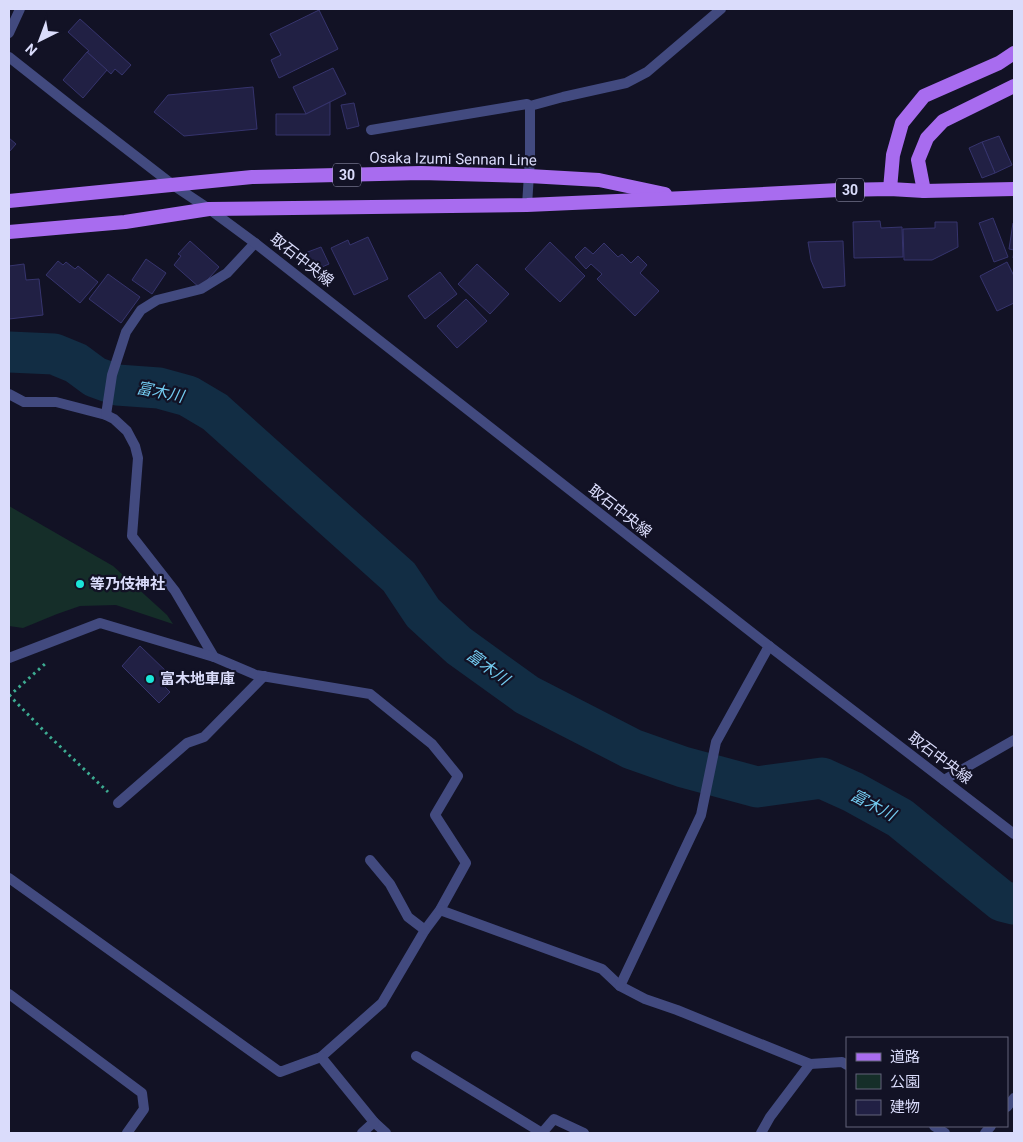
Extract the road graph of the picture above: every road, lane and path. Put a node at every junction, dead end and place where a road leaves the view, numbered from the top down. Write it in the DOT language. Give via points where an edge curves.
graph roads {
  1 [pos="20,9"];
  2 [pos="721,9"];
  3 [pos="9,33"];
  4 [pos="1014,54"];
  5 [pos="9,57"];
  6 [pos="1014,86"];
  7 [pos="530,106"];
  8 [pos="371,130"];
  9 [pos="529,176"];
  10 [pos="173,185"];
  11 [pos="890,189"];
  12 [pos="1014,189"];
  13 [pos="924,191"];
  14 [pos="685,198"];
  15 [pos="9,201"];
  16 [pos="527,205"];
  17 [pos="208,209"];
  18 [pos="9,232"];
  19 [pos="255,242"];
  20 [pos="9,394"];
  21 [pos="106,415"];
  22 [pos="769,646"];
  23 [pos="214,657"];
  24 [pos="9,658"];
  25 [pos="264,676"];
  26 [pos="9,695"];
  27 [pos="1014,740"];
  28 [pos="944,780"];
  29 [pos="118,802"];
  30 [pos="1014,834"];
  31 [pos="370,860"];
  32 [pos="9,878"];
  33 [pos="440,910"];
  34 [pos="425,930"];
  35 [pos="620,986"];
  36 [pos="9,994"];
  37 [pos="416,1056"];
  38 [pos="321,1057"];
  39 [pos="810,1064"];
  40 [pos="846,1065"];
  41 [pos="374,1122"];
  42 [pos="127,1133"];
  43 [pos="362,1133"];
  44 [pos="386,1133"];
  45 [pos="584,1133"];
  46 [pos="761,1133"];
  1 -- 3 [label="street"];
  2 -- 7 [label="street" via="647,72 626,84"];
  4 -- 11 [label="main road" via="924,96 902,124 893,155"];
  5 -- 10 [label="street, 取石中央線"];
  6 -- 13 [label="main road" via="943,121 927,138 918,160"];
  7 -- 8 [label="street" via="526,104"];
  7 -- 9 [label="street"];
  9 -- 10 [label="main road, Osaka Izumi Sennan Line / 30" via="361,174 252,177"];
  9 -- 14 [label="main road, Osaka Izumi Sennan Line / 30" via="599,180"];
  9 -- 16 [label="street"];
  10 -- 15 [label="main road, Osaka Izumi Sennan Line / 30"];
  10 -- 17 [label="street, 取石中央線"];
  11 -- 13 [label="main road, Osaka Izumi Sennan Line / 30"];
  11 -- 14 [label="main road, Osaka Izumi Sennan Line / 30"];
  12 -- 13 [label="main road, Osaka Izumi Sennan Line / 30"];
  14 -- 16 [label="main road, Osaka Izumi Sennan Line / 30"];
  16 -- 17 [label="main road, Osaka Izumi Sennan Line / 30"];
  17 -- 18 [label="main road, Osaka Izumi Sennan Line / 30" via="125,222"];
  17 -- 19 [label="street, 取石中央線"];
  19 -- 21 [label="street" via="227,273 201,288 157,300 141,310 126,332 112,375"];
  19 -- 22 [label="street, 取石中央線"];
  20 -- 21 [label="street" via="24,402 56,402"];
  21 -- 23 [label="street" via="127,431 137,452 132,536 175,591"];
  22 -- 28 [label="street, 取石中央線"];
  22 -- 35 [label="street" via="716,742 701,815"];
  23 -- 24 [label="street" via="100,623"];
  23 -- 25 [label="street"];
  25 -- 29 [label="street" via="204,737 187,743"];
  25 -- 33 [label="street" via="370,694 432,744 458,776 435,815 466,863"];
  26 -- 29 [label="path"];
  27 -- 28 [label="street"];
  28 -- 30 [label="street, 取石中央線"];
  31 -- 34 [label="street" via="390,884 408,917"];
  32 -- 38 [label="street" via="280,1072"];
  33 -- 34 [label="street"];
  33 -- 35 [label="street" via="602,970"];
  34 -- 38 [label="street" via="382,1003"];
  35 -- 39 [label="street" via="645,999"];
  36 -- 42 [label="street" via="142,1093 144,1110"];
  37 -- 45 [label="street" via="542,1133 554,1119"];
  38 -- 41 [label="street"];
  39 -- 40 [label="street" via="842,1062"];
  39 -- 46 [label="street"];
  41 -- 43 [label="street"];
  41 -- 44 [label="street"];
}
